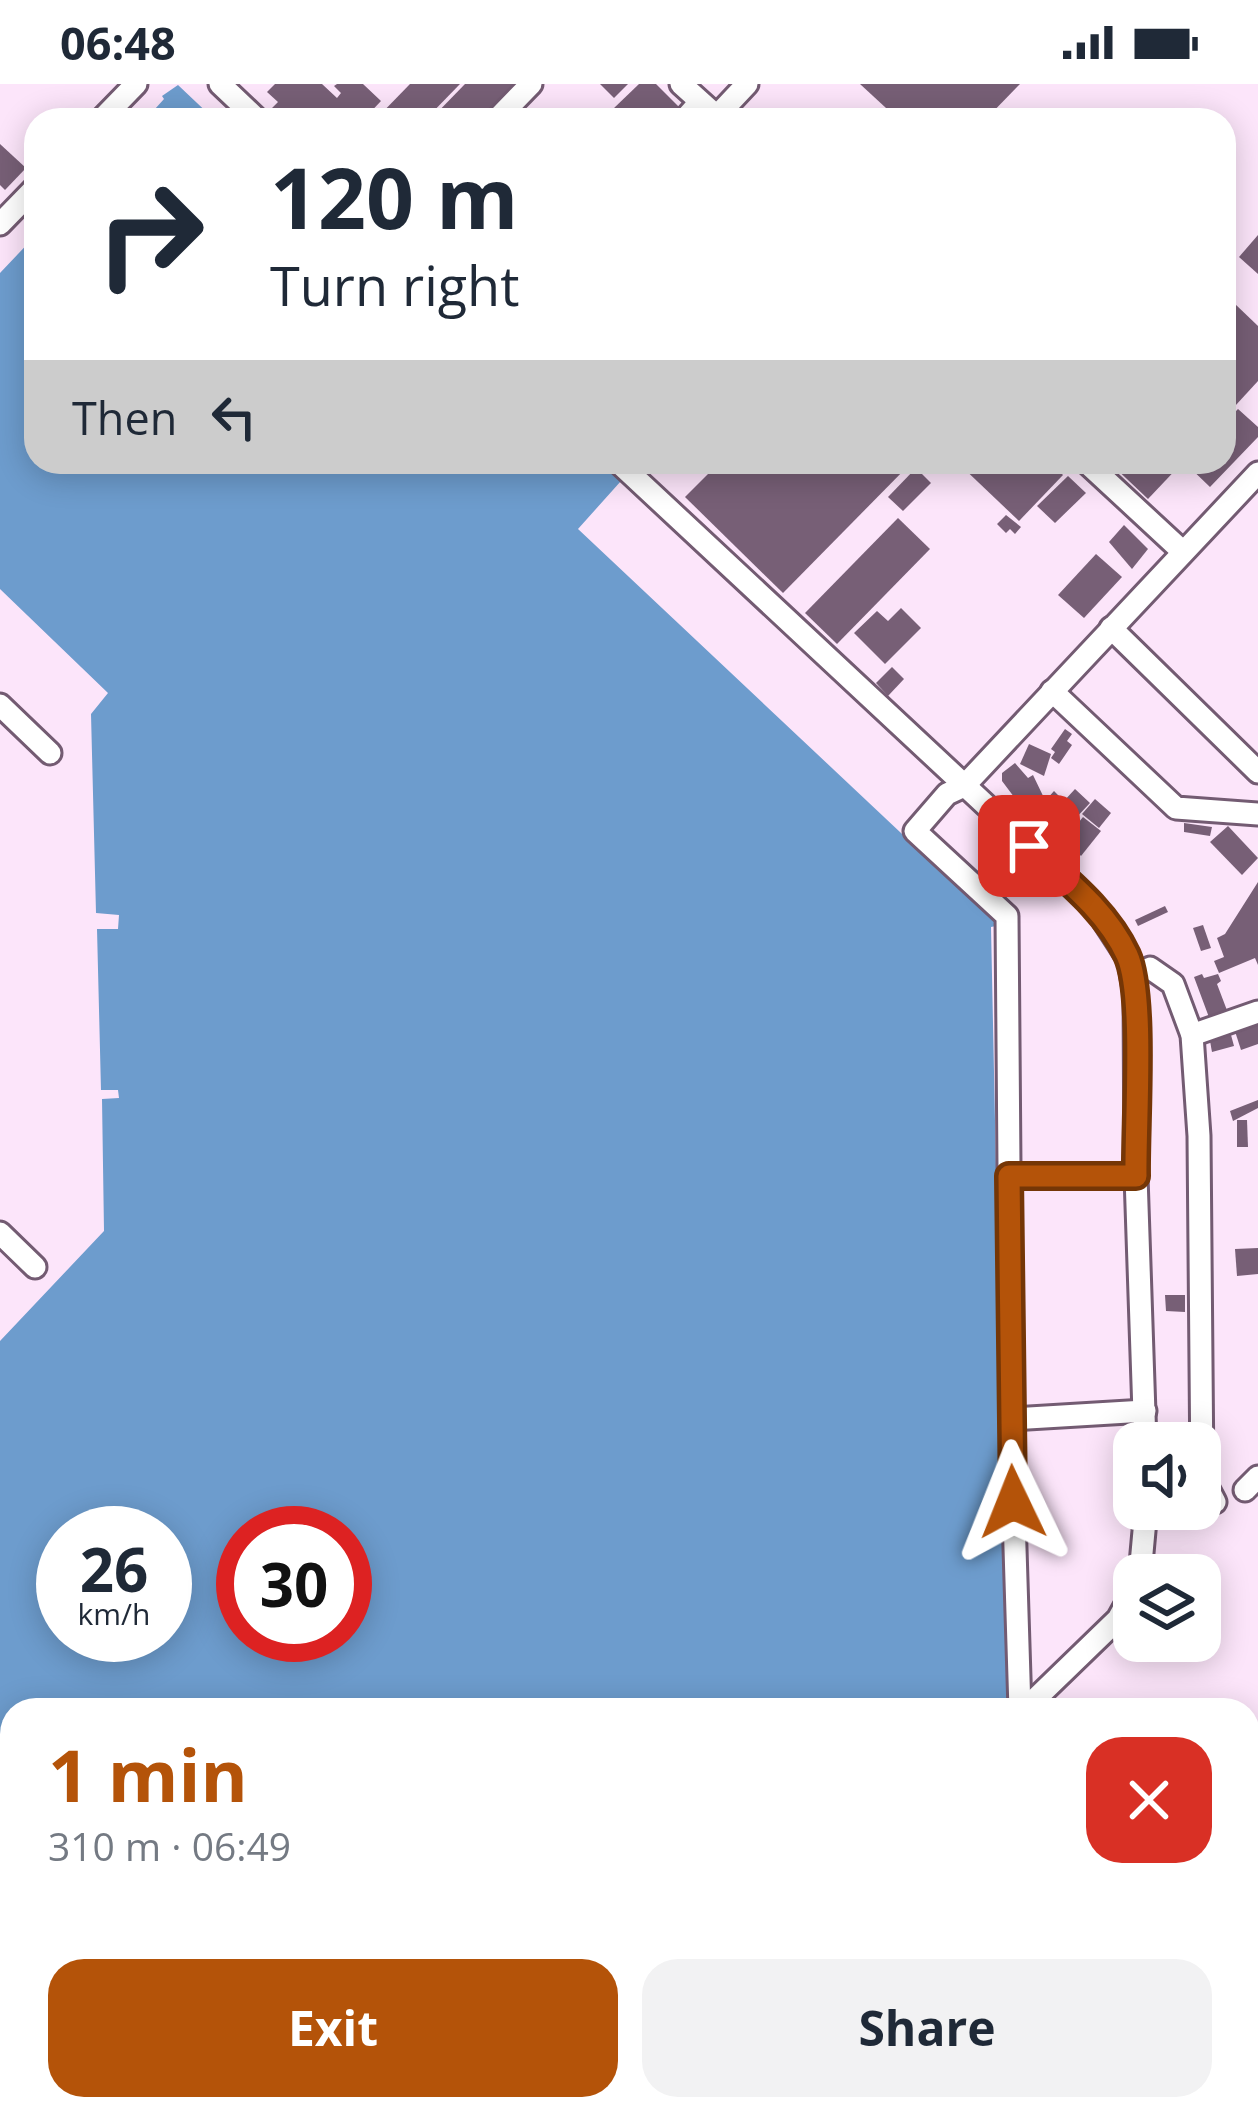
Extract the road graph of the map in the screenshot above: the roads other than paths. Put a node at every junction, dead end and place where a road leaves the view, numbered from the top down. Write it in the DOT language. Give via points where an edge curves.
graph roads {
  1 [pos="136,84"];
  2 [pos="220,84"];
  3 [pos="531,84"];
  4 [pos="681,84"];
  5 [pos="746,84"];
  6 [pos="113,108"];
  7 [pos="245,108"];
  8 [pos="508,108"];
  9 [pos="707,108"];
  10 [pos="719,108"];
  11 [pos="24,199"];
  12 [pos="0,224"];
  13 [pos="1258,473"];
  14 [pos="631,474"];
  15 [pos="1099,474"];
  16 [pos="1182,551"];
  17 [pos="1111,628"];
  18 [pos="1052,691"];
  19 [pos="0,705"];
  20 [pos="50,753"];
  21 [pos="1258,772"];
  22 [pos="964,786"];
  23 [pos="1258,814"];
  24 [pos="1150,968"];
  25 [pos="1258,1012"];
  26 [pos="1192,1035"];
  27 [pos="1009,1176"];
  28 [pos="1136,1176"];
  29 [pos="0,1233"];
  30 [pos="35,1267"];
  31 [pos="1145,1411"];
  32 [pos="1011,1419"];
  33 [pos="1145,1422"];
  34 [pos="1202,1422"];
  35 [pos="1113,1624"];
  36 [pos="1022,1698"];
  37 [pos="1035,1698"];
  1 -- 6 [label="street"];
  2 -- 7 [label="street"];
  3 -- 8 [label="street"];
  4 -- 9 [label="street"];
  5 -- 10 [label="street"];
  11 -- 12 [label="street"];
  13 -- 16 [label="street"];
  14 -- 22 [label="street"];
  15 -- 16 [label="street"];
  16 -- 17 [label="street"];
  17 -- 18 [label="street"];
  17 -- 21 [label="street"];
  18 -- 22 [label="street"];
  18 -- 23 [label="street" via="1175,808"];
  19 -- 20 [label="street"];
  22 -- 27 [label="street" via="915,831 1006,916"];
  22 -- 28 [label="street" via="1094,906 1129,959"];
  24 -- 26 [label="street" via="1173,984"];
  25 -- 26 [label="street"];
  26 -- 34 [label="street"];
  27 -- 28 [label="street"];
  27 -- 32 [label="street"];
  28 -- 31 [label="street"];
  29 -- 30 [label="street"];
  31 -- 32 [label="street"];
  31 -- 33 [label="street"];
  32 -- 36 [label="street"];
  35 -- 37 [label="street"];
}
